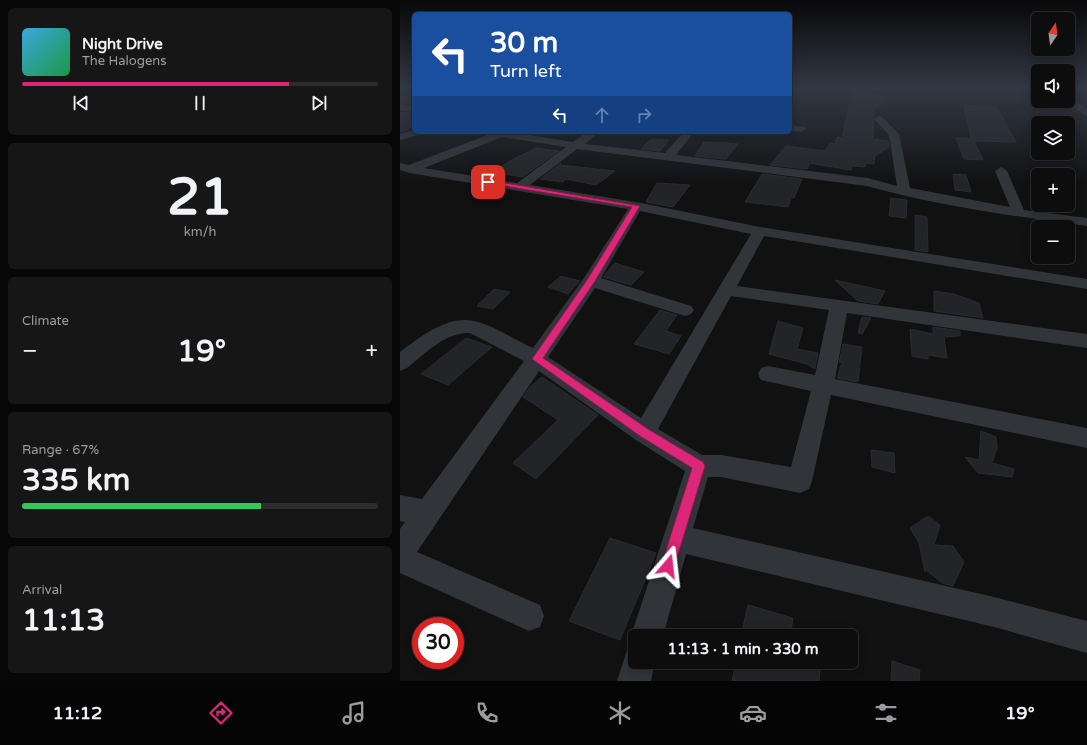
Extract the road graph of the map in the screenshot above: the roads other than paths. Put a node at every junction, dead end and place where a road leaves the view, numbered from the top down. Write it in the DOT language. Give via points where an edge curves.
graph roads {
  1 [pos="882,121"];
  2 [pos="792,128"];
  3 [pos="801,129"];
  4 [pos="412,134"];
  5 [pos="493,134"];
  6 [pos="502,134"];
  7 [pos="592,134"];
  8 [pos="687,134"];
  9 [pos="400,137"];
  10 [pos="577,146"];
  11 [pos="668,157"];
  12 [pos="403,169"];
  13 [pos="1001,171"];
  14 [pos="519,187"];
  15 [pos="904,191"];
  16 [pos="636,206"];
  17 [pos="1019,213"];
  18 [pos="1087,222"];
  19 [pos="760,231"];
  20 [pos="591,281"];
  21 [pos="1087,284"];
  22 [pos="727,290"];
  23 [pos="839,306"];
  24 [pos="685,310"];
  25 [pos="1087,341"];
  26 [pos="537,359"];
  27 [pos="400,363"];
  28 [pos="768,374"];
  29 [pos="823,385"];
  30 [pos="644,433"];
  31 [pos="1087,438"];
  32 [pos="699,466"];
  33 [pos="400,508"];
  34 [pos="428,513"];
  35 [pos="677,538"];
  36 [pos="529,616"];
  37 [pos="649,629"];
  38 [pos="1087,637"];
  39 [pos="637,669"];
  40 [pos="634,681"];
  1 -- 15 [label="street" via="894,134"];
  2 -- 3 [label="street"];
  4 -- 9 [label="street"];
  5 -- 12 [label="street"];
  6 -- 10 [label="street"];
  7 -- 10 [label="street"];
  8 -- 11 [label="street"];
  10 -- 11 [label="street"];
  10 -- 14 [label="street"];
  11 -- 15 [label="street" via="868,182"];
  12 -- 14 [label="street"];
  13 -- 17 [label="street"];
  14 -- 16 [label="street"];
  15 -- 17 [label="street"];
  16 -- 19 [label="street"];
  16 -- 20 [label="street"];
  17 -- 18 [label="street"];
  19 -- 21 [label="street"];
  19 -- 22 [label="street"];
  20 -- 24 [label="street"];
  20 -- 26 [label="street"];
  22 -- 23 [label="street"];
  22 -- 30 [label="street"];
  23 -- 25 [label="street"];
  23 -- 29 [label="street"];
  26 -- 27 [label="street" via="474,327 463,325 449,329"];
  26 -- 30 [label="street"];
  26 -- 34 [label="street"];
  28 -- 29 [label="street"];
  29 -- 31 [label="street"];
  29 -- 32 [label="street" via="800,481 721,466"];
  30 -- 32 [label="street"];
  32 -- 35 [label="street"];
  33 -- 34 [label="street"];
  34 -- 36 [label="street" via="400,554 403,560"];
  35 -- 37 [label="street"];
  35 -- 38 [label="street" via="994,612"];
  39 -- 40 [label="street"];
}
